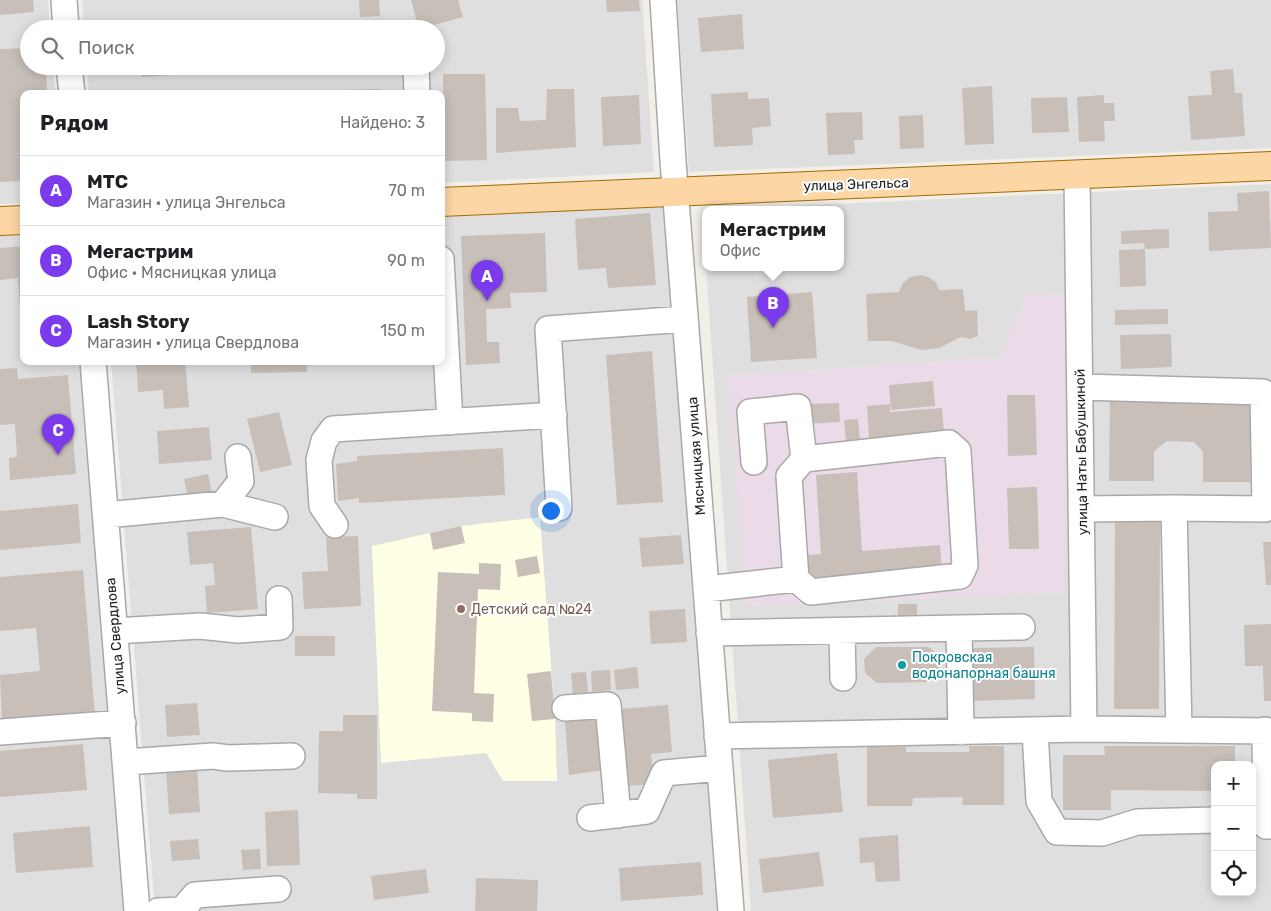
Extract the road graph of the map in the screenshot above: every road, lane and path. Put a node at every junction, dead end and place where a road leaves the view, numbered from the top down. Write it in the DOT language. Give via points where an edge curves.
graph roads {
  1 [pos="64,0"];
  2 [pos="662,0"];
  3 [pos="65,20"];
  4 [pos="70,75"];
  5 [pos="416,75"];
  6 [pos="72,90"];
  7 [pos="417,90"];
  8 [pos="1271,166"];
  9 [pos="1077,175"];
  10 [pos="676,191"];
  11 [pos="445,202"];
  12 [pos="20,220"];
  13 [pos="0,221"];
  14 [pos="685,320"];
  15 [pos="445,331"];
  16 [pos="93,365"];
  17 [pos="1080,387"];
  18 [pos="554,416"];
  19 [pos="450,422"];
  20 [pos="238,457"];
  21 [pos="804,459"];
  22 [pos="754,462"];
  23 [pos="223,504"];
  24 [pos="559,508"];
  25 [pos="1174,508"];
  26 [pos="1081,509"];
  27 [pos="106,515"];
  28 [pos="275,517"];
  29 [pos="335,525"];
  30 [pos="796,579"];
  31 [pos="706,589"];
  32 [pos="279,599"];
  33 [pos="1022,627"];
  34 [pos="958,628"];
  35 [pos="115,631"];
  36 [pos="842,631"];
  37 [pos="710,633"];
  38 [pos="843,678"];
  39 [pos="565,708"];
  40 [pos="122,723"];
  41 [pos="1084,729"];
  42 [pos="1035,730"];
  43 [pos="1179,730"];
  44 [pos="1268,730"];
  45 [pos="0,732"];
  46 [pos="961,732"];
  47 [pos="718,736"];
  48 [pos="292,756"];
  49 [pos="126,762"];
  50 [pos="720,768"];
  51 [pos="1259,787"];
  52 [pos="618,815"];
  53 [pos="590,818"];
  54 [pos="1211,820"];
  55 [pos="1263,825"];
  56 [pos="278,889"];
  57 [pos="138,911"];
  58 [pos="158,911"];
  59 [pos="731,911"];
  1 -- 3 [label="street"];
  2 -- 10 [label="street, Мясницкая улица"];
  4 -- 6 [label="street"];
  5 -- 7 [label="street"];
  8 -- 9 [label="main road, улица Энгельса"];
  9 -- 10 [label="main road, улица Энгельса"];
  9 -- 17 [label="street, улица Наты Бабушкиной"];
  10 -- 11 [label="main road, улица Энгельса"];
  10 -- 14 [label="street, Мясницкая улица"];
  12 -- 13 [label="main road"];
  14 -- 18 [label="street" via="548,329"];
  14 -- 31 [label="street, Мясницкая улица"];
  15 -- 19 [label="street"];
  16 -- 27 [label="street, улица Свердлова"];
  17 -- 25 [label="street" via="1263,392 1265,509"];
  17 -- 26 [label="street, улица Наты Бабушкиной"];
  18 -- 19 [label="street"];
  18 -- 24 [label="street"];
  19 -- 29 [label="street" via="333,429 324,441 319,460 322,506"];
  20 -- 23 [label="street" via="241,482"];
  21 -- 22 [label="street" via="798,408 750,412"];
  21 -- 30 [label="street" via="789,476"];
  21 -- 30 [label="street" via="949,444 958,451 966,565 960,576 811,592"];
  23 -- 27 [label="street"];
  23 -- 28 [label="street"];
  25 -- 26 [label="street"];
  25 -- 43 [label="street"];
  26 -- 41 [label="street, улица Наты Бабушкиной"];
  27 -- 35 [label="street, улица Свердлова"];
  30 -- 31 [label="street"];
  31 -- 37 [label="street, Мясницкая улица"];
  32 -- 35 [label="street" via="280,627 238,630 200,626"];
  33 -- 34 [label="street"];
  34 -- 36 [label="street"];
  34 -- 46 [label="street"];
  35 -- 40 [label="street, улица Свердлова"];
  36 -- 37 [label="street"];
  36 -- 38 [label="street"];
  37 -- 47 [label="street, Мясницкая улица"];
  39 -- 52 [label="street" via="608,705"];
  40 -- 45 [label="street"];
  40 -- 49 [label="street, улица Свердлова"];
  41 -- 42 [label="street"];
  41 -- 43 [label="street"];
  42 -- 46 [label="street"];
  42 -- 54 [label="street" via="1039,801 1057,832 1102,834 1136,822"];
  43 -- 44 [label="street"];
  44 -- 51 [label="street"];
  46 -- 47 [label="street"];
  47 -- 50 [label="street, Мясницкая улица"];
  48 -- 49 [label="street" via="213,756"];
  49 -- 57 [label="street, улица Свердлова"];
  50 -- 52 [label="street" via="664,773 646,811"];
  50 -- 59 [label="street, Мясницкая улица"];
  51 -- 55 [label="street"];
  52 -- 53 [label="street"];
  56 -- 58 [label="street" via="194,895 182,910"];
}
